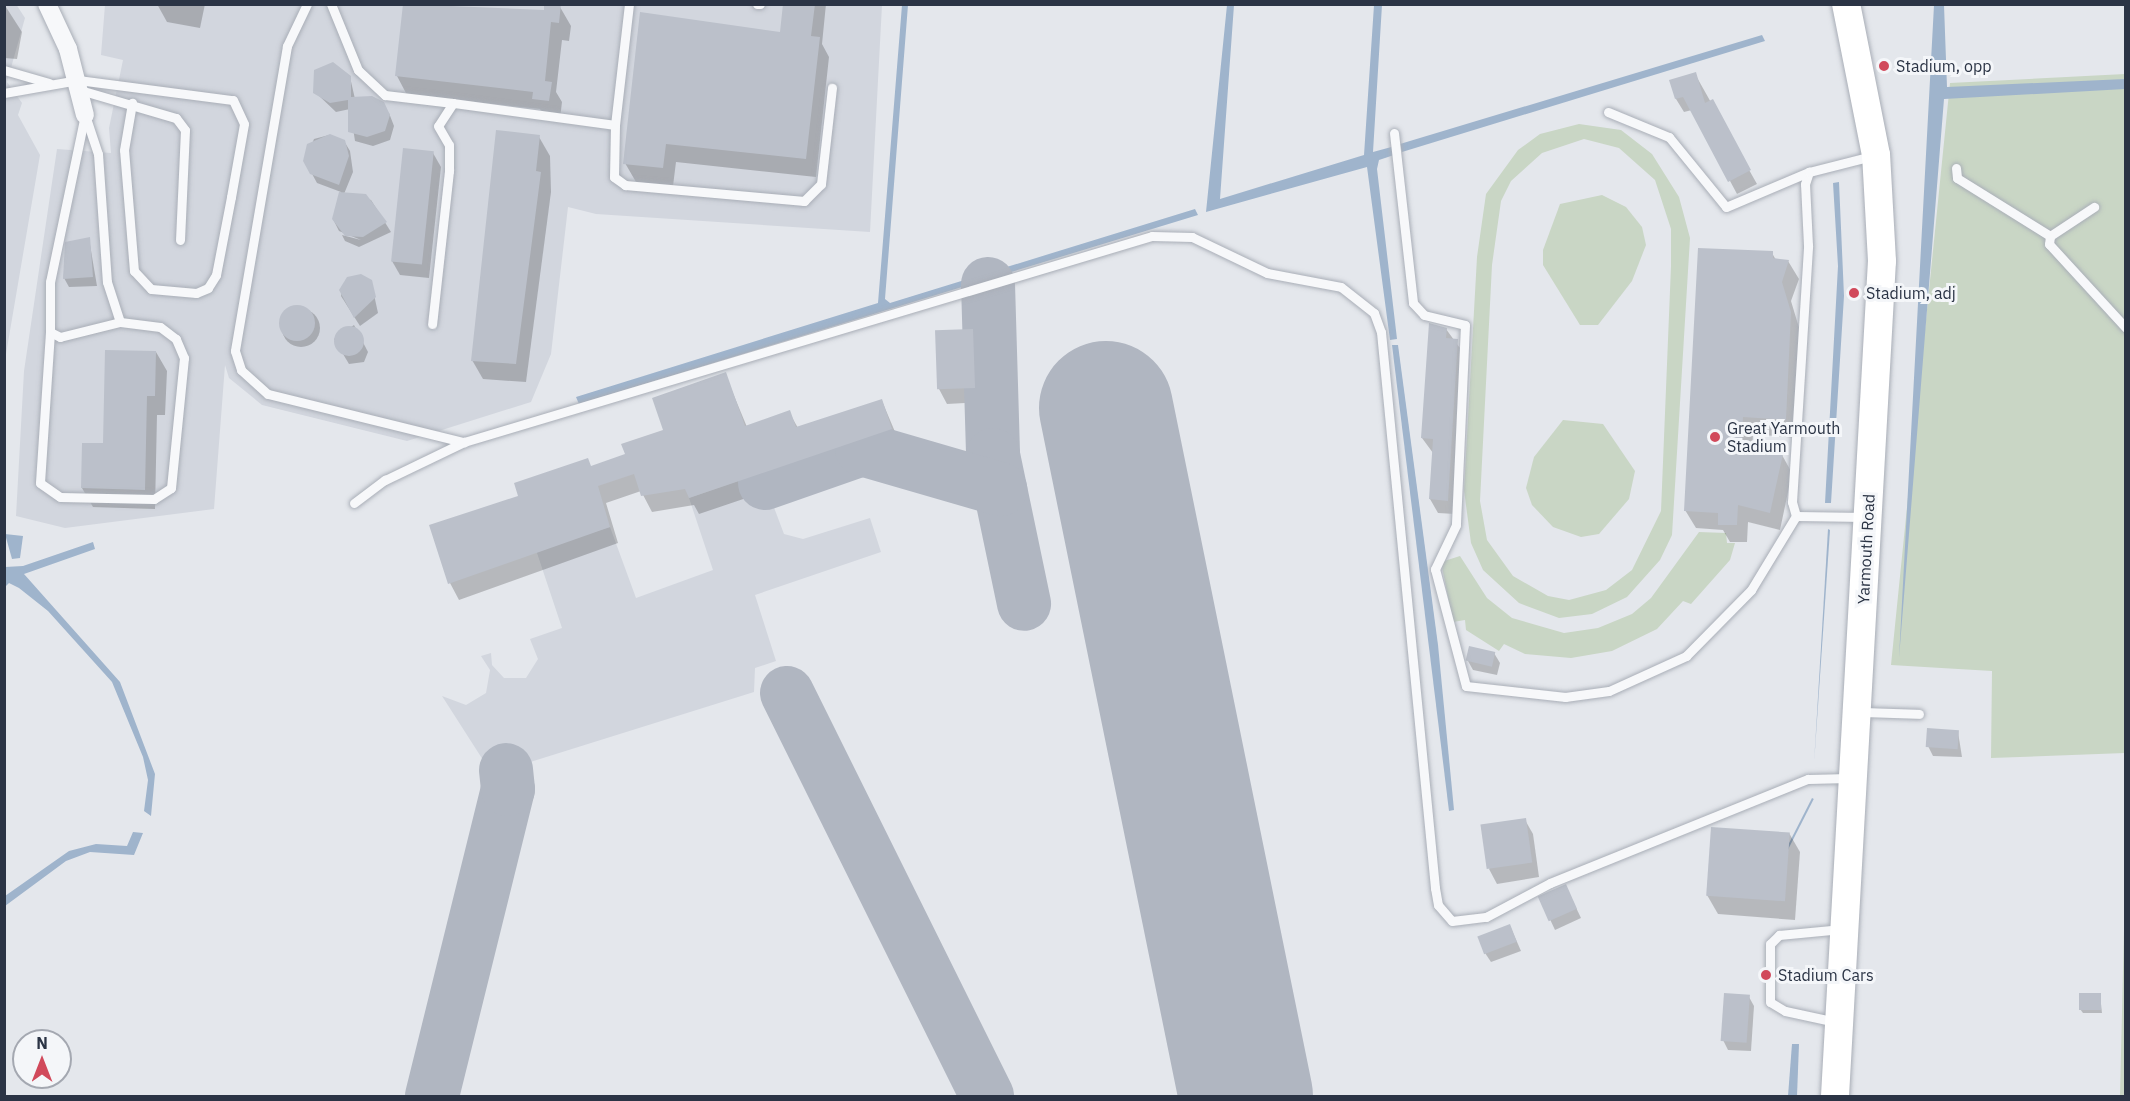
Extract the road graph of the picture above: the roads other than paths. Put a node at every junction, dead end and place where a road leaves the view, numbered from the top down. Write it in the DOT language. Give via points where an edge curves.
graph roads {
  1 [pos="47,4"];
  2 [pos="307,4"];
  3 [pos="331,4"];
  4 [pos="629,4"];
  5 [pos="1846,4"];
  6 [pos="4,70"];
  7 [pos="55,85"];
  8 [pos="79,85"];
  9 [pos="832,88"];
  10 [pos="4,93"];
  11 [pos="132,103"];
  12 [pos="453,104"];
  13 [pos="1608,112"];
  14 [pos="85,115"];
  15 [pos="615,125"];
  16 [pos="1394,133"];
  17 [pos="1876,155"];
  18 [pos="1956,168"];
  19 [pos="1809,172"];
  20 [pos="2094,207"];
  21 [pos="2050,236"];
  22 [pos="180,240"];
  23 [pos="120,322"];
  24 [pos="432,324"];
  25 [pos="2126,328"];
  26 [pos="50,332"];
  27 [pos="464,442"];
  28 [pos="354,503"];
  29 [pos="1796,516"];
  30 [pos="1868,517"];
  31 [pos="1858,712"];
  32 [pos="1919,714"];
  33 [pos="1852,778"];
  34 [pos="1845,929"];
  35 [pos="1839,1022"];
  36 [pos="1835,1096"];
  1 -- 8 [label="street"];
  2 -- 27 [label="lane" via="287,46 235,351 241,370 268,394"];
  3 -- 12 [label="lane" via="358,70 385,95"];
  4 -- 15 [label="lane"];
  5 -- 17 [label="main road, Yarmouth Road"];
  6 -- 7 [label="lane"];
  7 -- 8 [label="lane"];
  7 -- 10 [label="lane"];
  8 -- 11 [label="lane"];
  8 -- 11 [label="lane" via="212,95 233,100 243,111 216,275 208,288 196,293 151,290 134,271 124,150"];
  8 -- 14 [label="street"];
  9 -- 15 [label="lane" via="821,184 804,201 625,184 614,177"];
  11 -- 22 [label="lane" via="176,118 185,130"];
  12 -- 15 [label="lane"];
  12 -- 24 [label="lane" via="438,126 448,145 448,171"];
  13 -- 19 [label="lane" via="1669,137 1726,207"];
  14 -- 23 [label="lane" via="98,154 106,282"];
  14 -- 26 [label="lane" via="50,282"];
  16 -- 29 [label="lane" via="1413,303 1424,315 1465,325 1456,525 1435,569 1466,687 1565,697 1609,691 1686,656 1751,590"];
  17 -- 19 [label="lane"];
  17 -- 30 [label="main road, Yarmouth Road" via="1882,261"];
  18 -- 21 [label="lane" via="1957,178"];
  19 -- 29 [label="lane" via="1792,502"];
  20 -- 21 [label="lane"];
  21 -- 25 [label="lane" via="2049,244"];
  23 -- 26 [label="lane" via="60,337"];
  23 -- 26 [label="lane" via="160,327 176,339 184,358 171,488 154,499 60,497 40,483"];
  27 -- 28 [label="lane" via="385,480"];
  27 -- 33 [label="lane" via="1152,236 1192,237 1267,273 1341,287 1374,313 1381,332 1435,888 1438,905 1452,921 1486,917 1550,883 1808,779"];
  29 -- 30 [label="lane"];
  30 -- 31 [label="main road, Yarmouth Road"];
  31 -- 32 [label="lane"];
  31 -- 33 [label="main road, Yarmouth Road"];
  33 -- 34 [label="main road, Yarmouth Road"];
  34 -- 35 [label="main road, Yarmouth Road"];
  34 -- 35 [label="lane" via="1779,935 1770,944 1770,1002 1785,1011"];
  35 -- 36 [label="main road, Yarmouth Road"];
}
